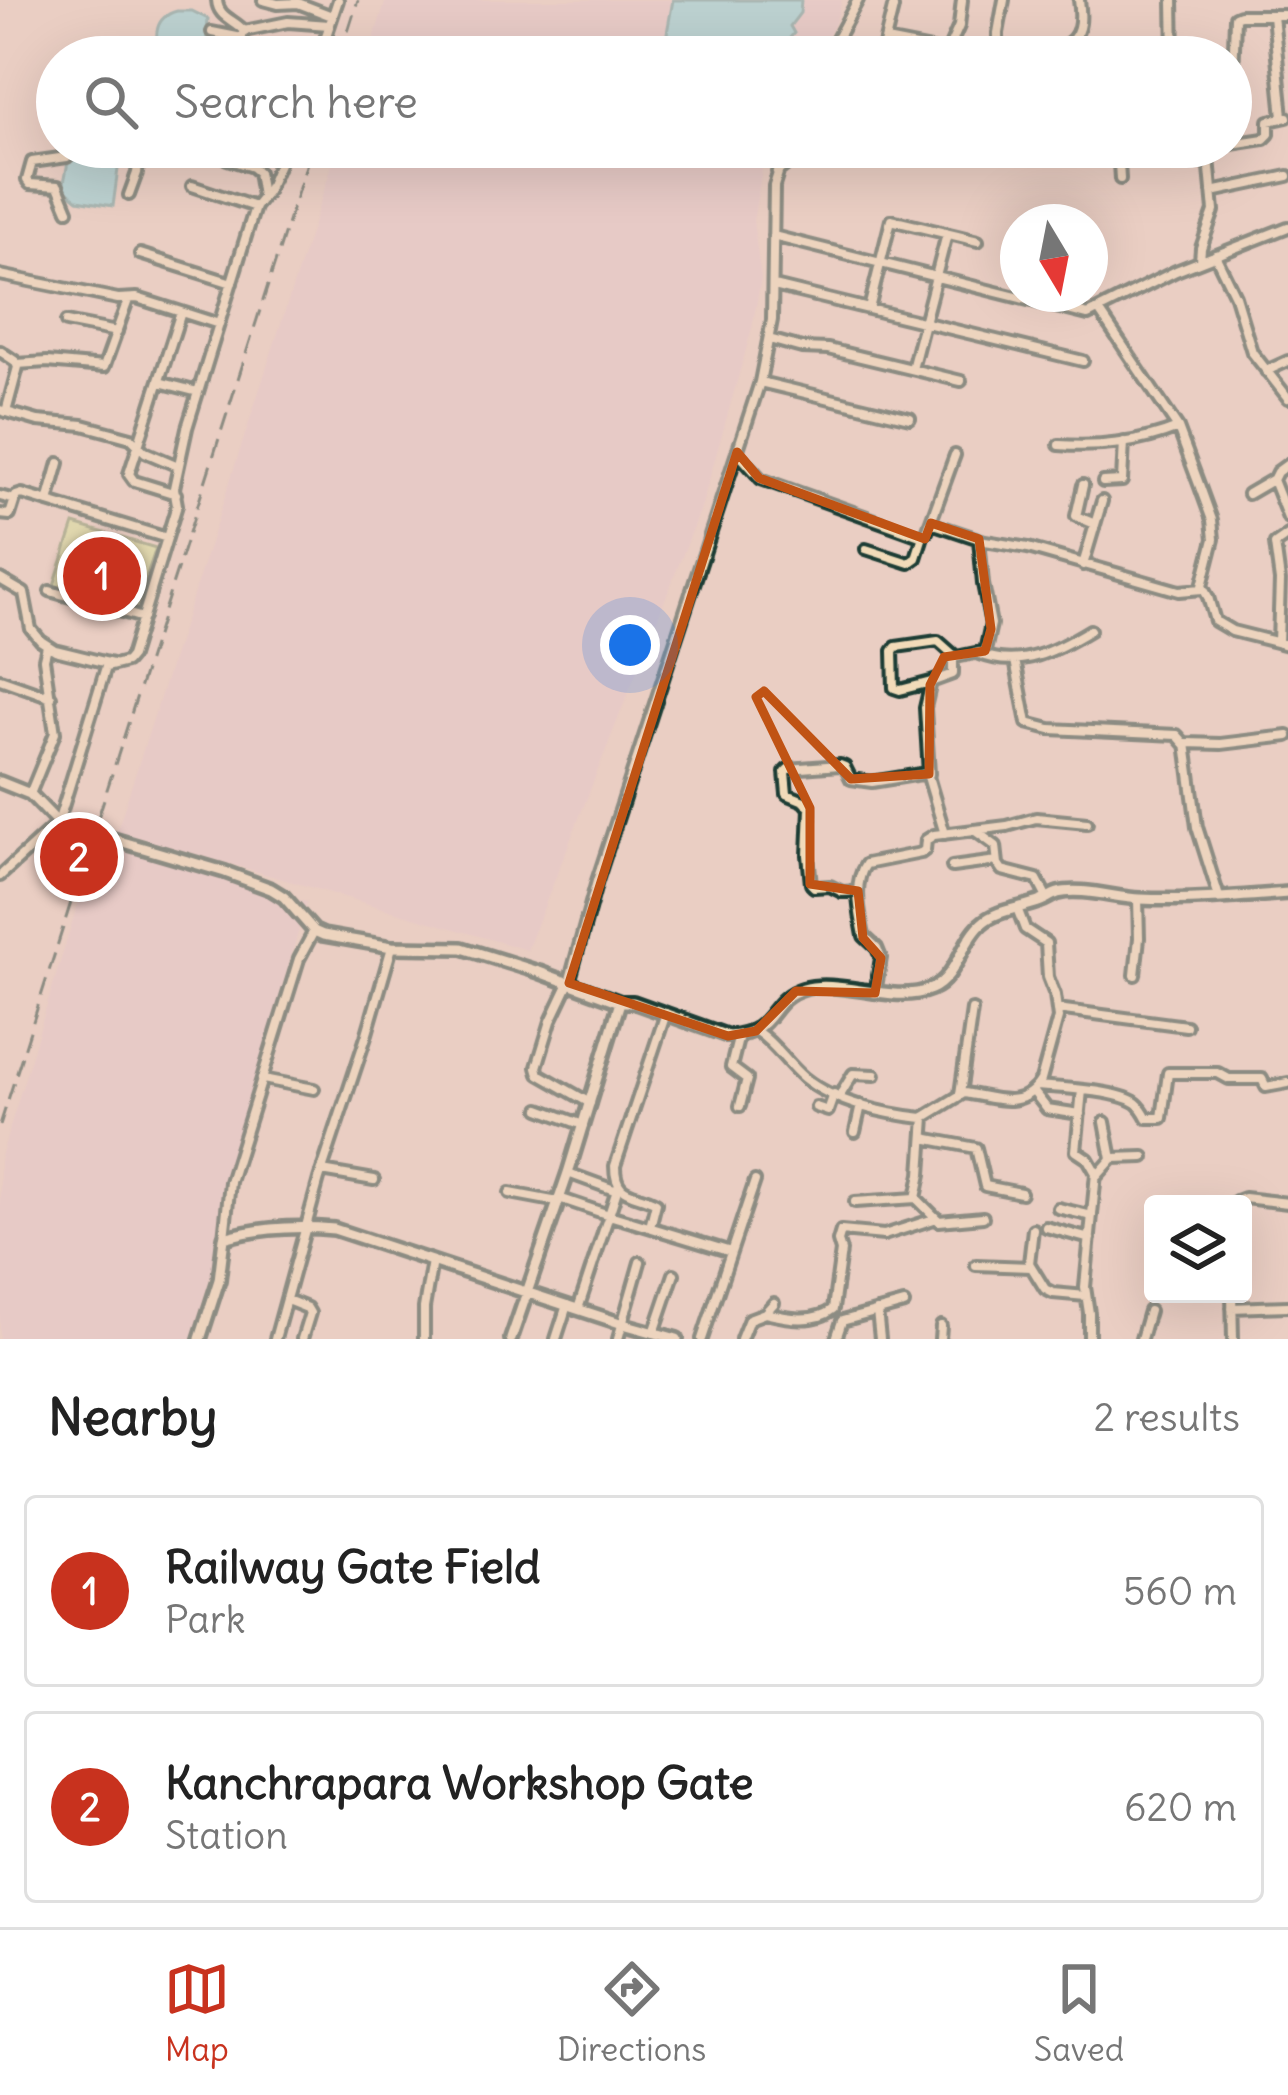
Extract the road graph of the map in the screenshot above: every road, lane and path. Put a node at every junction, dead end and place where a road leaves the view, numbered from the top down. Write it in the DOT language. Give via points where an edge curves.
graph roads {
  1 [pos="217,0"];
  2 [pos="338,0"];
  3 [pos="858,0"];
  4 [pos="962,0"];
  5 [pos="1004,0"];
  6 [pos="1079,0"];
  7 [pos="1173,0"];
  8 [pos="269,1"];
  9 [pos="893,8"];
  10 [pos="1273,15"];
  11 [pos="1288,15"];
  12 [pos="331,21"];
  13 [pos="212,32"];
  14 [pos="243,34"];
  15 [pos="326,36"];
  16 [pos="838,36"];
  17 [pos="887,36"];
  18 [pos="955,36"];
  19 [pos="998,36"];
  20 [pos="1076,36"];
  21 [pos="1174,36"];
  22 [pos="1234,36"];
  23 [pos="1284,77"];
  24 [pos="1286,117"];
  25 [pos="1252,141"];
  26 [pos="36,161"];
  27 [pos="138,168"];
  28 [pos="253,168"];
  29 [pos="276,168"];
  30 [pos="778,168"];
  31 [pos="782,168"];
  32 [pos="1119,168"];
  33 [pos="1210,168"];
  34 [pos="777,172"];
  35 [pos="1288,176"];
  36 [pos="1120,179"];
  37 [pos="192,186"];
  38 [pos="1212,192"];
  39 [pos="129,195"];
  40 [pos="262,198"];
  41 [pos="255,207"];
  42 [pos="68,210"];
  43 [pos="1288,227"];
  44 [pos="947,234"];
  45 [pos="773,236"];
  46 [pos="978,241"];
  47 [pos="140,254"];
  48 [pos="1215,255"];
  49 [pos="1200,262"];
  50 [pos="881,263"];
  51 [pos="0,275"];
  52 [pos="934,277"];
  53 [pos="232,283"];
  54 [pos="774,286"];
  55 [pos="1000,294"];
  56 [pos="128,300"];
  57 [pos="1108,306"];
  58 [pos="869,309"];
  59 [pos="181,312"];
  60 [pos="1101,312"];
  61 [pos="66,322"];
  62 [pos="923,322"];
  63 [pos="219,325"];
  64 [pos="117,332"];
  65 [pos="769,339"];
  66 [pos="0,351"];
  67 [pos="1083,361"];
  68 [pos="1288,361"];
  69 [pos="17,364"];
  70 [pos="912,369"];
  71 [pos="1266,371"];
  72 [pos="961,381"];
  73 [pos="159,382"];
  74 [pos="760,382"];
  75 [pos="198,392"];
  76 [pos="1288,398"];
  77 [pos="3,411"];
  78 [pos="910,418"];
  79 [pos="1178,428"];
  80 [pos="1124,442"];
  81 [pos="139,444"];
  82 [pos="1059,445"];
  83 [pos="737,452"];
  84 [pos="955,455"];
  85 [pos="58,463"];
  86 [pos="1288,464"];
  87 [pos="178,466"];
  88 [pos="1274,479"];
  89 [pos="1102,482"];
  90 [pos="1083,484"];
  91 [pos="176,494"];
  92 [pos="1248,494"];
  93 [pos="0,496"];
  94 [pos="15,500"];
  95 [pos="48,502"];
  96 [pos="1102,502"];
  97 [pos="0,514"];
  98 [pos="1288,518"];
  99 [pos="931,523"];
  100 [pos="1096,524"];
  101 [pos="1288,535"];
  102 [pos="923,536"];
  103 [pos="167,538"];
  104 [pos="979,539"];
  105 [pos="866,549"];
  106 [pos="1083,565"];
  107 [pos="0,579"];
  108 [pos="1204,590"];
  109 [pos="50,591"];
  110 [pos="143,618"];
  111 [pos="1090,630"];
  112 [pos="1283,644"];
  113 [pos="47,646"];
  114 [pos="979,653"];
  115 [pos="953,656"];
  116 [pos="1015,660"];
  117 [pos="113,664"];
  118 [pos="0,680"];
  119 [pos="931,682"];
  120 [pos="51,697"];
  121 [pos="1288,736"];
  122 [pos="1186,745"];
  123 [pos="929,774"];
  124 [pos="0,782"];
  125 [pos="30,794"];
  126 [pos="58,823"];
  127 [pos="1087,823"];
  128 [pos="974,830"];
  129 [pos="945,834"];
  130 [pos="997,861"];
  131 [pos="952,867"];
  132 [pos="1,877"];
  133 [pos="858,891"];
  134 [pos="1288,893"];
  135 [pos="1220,897"];
  136 [pos="1047,898"];
  137 [pos="1138,899"];
  138 [pos="1018,908"];
  139 [pos="314,931"];
  140 [pos="392,947"];
  141 [pos="1135,975"];
  142 [pos="568,983"];
  143 [pos="874,993"];
  144 [pos="620,1002"];
  145 [pos="1057,1009"];
  146 [pos="972,1010"];
  147 [pos="666,1012"];
  148 [pos="1186,1026"];
  149 [pos="756,1031"];
  150 [pos="739,1035"];
  151 [pos="875,1076"];
  152 [pos="263,1079"];
  153 [pos="1288,1083"];
  154 [pos="314,1089"];
  155 [pos="1035,1089"];
  156 [pos="1082,1090"];
  157 [pos="959,1095"];
  158 [pos="836,1096"];
  159 [pos="590,1103"];
  160 [pos="861,1105"];
  161 [pos="740,1106"];
  162 [pos="816,1107"];
  163 [pos="540,1109"];
  164 [pos="1080,1114"];
  165 [pos="925,1117"];
  166 [pos="1105,1121"];
  167 [pos="583,1125"];
  168 [pos="855,1132"];
  169 [pos="924,1138"];
  170 [pos="1144,1157"];
  171 [pos="1112,1159"];
  172 [pos="322,1171"];
  173 [pos="568,1173"];
  174 [pos="1096,1177"];
  175 [pos="374,1180"];
  176 [pos="755,1181"];
  177 [pos="617,1189"];
  178 [pos="510,1193"];
  179 [pos="1021,1193"];
  180 [pos="916,1198"];
  181 [pos="1252,1199"];
  182 [pos="558,1200"];
  183 [pos="854,1202"];
  184 [pos="1288,1203"];
  185 [pos="1058,1208"];
  186 [pos="609,1215"];
  187 [pos="1093,1216"];
  188 [pos="982,1217"];
  189 [pos="934,1219"];
  190 [pos="650,1227"];
  191 [pos="1046,1227"];
  192 [pos="305,1228"];
  193 [pos="1033,1229"];
  194 [pos="224,1238"];
  195 [pos="1090,1239"];
  196 [pos="731,1252"];
  197 [pos="432,1261"];
  198 [pos="640,1262"];
  199 [pos="976,1265"];
  200 [pos="1031,1267"];
  201 [pos="674,1274"];
  202 [pos="527,1293"];
  203 [pos="1086,1296"];
  204 [pos="287,1300"];
  205 [pos="774,1303"];
  206 [pos="1232,1303"];
  207 [pos="904,1304"];
  208 [pos="1288,1306"];
  209 [pos="573,1307"];
  210 [pos="1232,1308"];
  211 [pos="832,1309"];
  212 [pos="877,1311"];
  213 [pos="1149,1311"];
  214 [pos="765,1313"];
  215 [pos="840,1323"];
  216 [pos="622,1324"];
  217 [pos="941,1326"];
  218 [pos="655,1333"];
  219 [pos="200,1339"];
  220 [pos="275,1339"];
  221 [pos="302,1339"];
  222 [pos="424,1339"];
  223 [pos="511,1339"];
  224 [pos="556,1339"];
  225 [pos="618,1339"];
  226 [pos="674,1339"];
  227 [pos="702,1339"];
  228 [pos="741,1339"];
  229 [pos="836,1339"];
  230 [pos="880,1339"];
  231 [pos="940,1339"];
  232 [pos="1089,1339"];
  233 [pos="1141,1339"];
  234 [pos="1232,1339"];
  1 -- 14 [label="street"];
  2 -- 12 [label="street"];
  3 -- 16 [label="street"];
  4 -- 18 [label="street"];
  5 -- 19 [label="street"];
  6 -- 20 [label="street"];
  7 -- 21 [label="street"];
  8 -- 12 [label="street" via="298,3"];
  9 -- 17 [label="street"];
  10 -- 11 [label="street"];
  10 -- 22 [label="street" via="1235,17"];
  10 -- 23 [label="street"];
  12 -- 14 [label="street" via="283,22"];
  12 -- 15 [label="street"];
  13 -- 14 [label="street"];
  23 -- 24 [label="street"];
  24 -- 25 [label="street" via="1269,121 1269,134"];
  26 -- 42 [label="street" via="27,180 58,186"];
  27 -- 39 [label="street"];
  28 -- 40 [label="street"];
  29 -- 40 [label="street"];
  30 -- 34 [label="street"];
  31 -- 34 [label="street"];
  32 -- 36 [label="street"];
  33 -- 38 [label="street"];
  34 -- 45 [label="street"];
  35 -- 38 [label="street"];
  37 -- 41 [label="street"];
  38 -- 49 [label="street"];
  40 -- 41 [label="street"];
  41 -- 53 [label="street"];
  43 -- 48 [label="street"];
  44 -- 46 [label="street"];
  44 -- 50 [label="street" via="891,220"];
  44 -- 52 [label="street"];
  45 -- 50 [label="street"];
  45 -- 54 [label="street"];
  47 -- 53 [label="street"];
  48 -- 49 [label="street"];
  48 -- 71 [label="street"];
  49 -- 57 [label="street"];
  50 -- 52 [label="street"];
  50 -- 58 [label="street"];
  51 -- 56 [label="street"];
  52 -- 55 [label="street"];
  52 -- 62 [label="street"];
  53 -- 63 [label="street"];
  54 -- 58 [label="street"];
  54 -- 65 [label="street"];
  56 -- 59 [label="street"];
  56 -- 64 [label="street"];
  58 -- 62 [label="street"];
  59 -- 63 [label="street"];
  59 -- 73 [label="street"];
  60 -- 79 [label="street"];
  61 -- 64 [label="street"];
  62 -- 67 [label="street"];
  62 -- 70 [label="street"];
  63 -- 75 [label="street"];
  64 -- 69 [label="street" via="104,367"];
  65 -- 70 [label="street"];
  65 -- 74 [label="street"];
  66 -- 69 [label="street"];
  68 -- 71 [label="street"];
  69 -- 77 [label="street"];
  70 -- 72 [label="street"];
  71 -- 76 [label="street"];
  73 -- 75 [label="street"];
  73 -- 81 [label="street"];
  74 -- 78 [label="street"];
  74 -- 83 [label="street"];
  75 -- 87 [label="street"];
  77 -- 81 [label="street"];
  79 -- 80 [label="street"];
  79 -- 108 [label="street" via="1212,520"];
  80 -- 82 [label="street"];
  80 -- 89 [label="street" via="1122,482"];
  81 -- 87 [label="street"];
  81 -- 91 [label="street" via="131,480"];
  83 -- 102 [label="street" via="761,479"];
  83 -- 142 [label="street"];
  84 -- 99 [label="street"];
  85 -- 95 [label="street"];
  86 -- 88 [label="street"];
  87 -- 91 [label="street"];
  88 -- 92 [label="street"];
  88 -- 98 [label="street"];
  90 -- 100 [label="street" via="1076,516"];
  91 -- 103 [label="street"];
  93 -- 94 [label="street"];
  94 -- 95 [label="street" via="22,494"];
  94 -- 97 [label="street" via="10,515"];
  95 -- 103 [label="street"];
  96 -- 100 [label="street"];
  99 -- 102 [label="street"];
  99 -- 104 [label="street"];
  100 -- 106 [label="street"];
  101 -- 112 [label="street" via="1275,544"];
  102 -- 105 [label="street" via="909,563"];
  103 -- 110 [label="street"];
  104 -- 106 [label="street"];
  104 -- 114 [label="street" via="991,624"];
  106 -- 108 [label="street" via="1179,591"];
  107 -- 113 [label="street" via="24,592 32,629"];
  108 -- 112 [label="street" via="1215,621"];
  109 -- 110 [label="street"];
  110 -- 117 [label="street" via="130,660"];
  111 -- 116 [label="street"];
  113 -- 117 [label="street"];
  113 -- 120 [label="street"];
  114 -- 115 [label="street"];
  114 -- 116 [label="street"];
  115 -- 119 [label="street" via="952,674"];
  115 -- 119 [label="street" via="940,641 896,647 894,688"];
  116 -- 122 [label="street" via="1028,722 1177,735"];
  117 -- 126 [label="street"];
  118 -- 120 [label="street"];
  119 -- 123 [label="street"];
  120 -- 125 [label="street" via="54,738"];
  121 -- 122 [label="street"];
  122 -- 135 [label="street" via="1197,827"];
  123 -- 129 [label="street"];
  123 -- 133 [label="street" via="872,782 850,779 840,765 786,771 787,794 810,808 812,884"];
  124 -- 125 [label="street"];
  125 -- 126 [label="street"];
  126 -- 132 [label="street"];
  126 -- 139 [label="street" via="271,890"];
  127 -- 128 [label="street" via="1049,817"];
  128 -- 129 [label="street"];
  128 -- 130 [label="street" via="996,846"];
  129 -- 133 [label="street" via="928,838 921,853 866,864"];
  130 -- 131 [label="street"];
  130 -- 136 [label="street" via="1006,872 1037,879"];
  133 -- 143 [label="street" via="864,936 881,958"];
  134 -- 135 [label="street"];
  135 -- 137 [label="street"];
  136 -- 137 [label="street" via="1069,892"];
  136 -- 138 [label="street"];
  137 -- 141 [label="street"];
  138 -- 143 [label="street" via="982,922 930,989"];
  138 -- 145 [label="street" via="1025,929 1046,943"];
  139 -- 140 [label="street"];
  139 -- 152 [label="street"];
  140 -- 142 [label="street" via="462,948"];
  140 -- 172 [label="street"];
  142 -- 144 [label="street"];
  142 -- 159 [label="street" via="537,1071"];
  143 -- 149 [label="street" via="796,991"];
  144 -- 147 [label="street"];
  144 -- 159 [label="street"];
  145 -- 148 [label="street"];
  145 -- 155 [label="street"];
  146 -- 157 [label="street"];
  147 -- 150 [label="street"];
  147 -- 177 [label="street" via="616,1159"];
  149 -- 150 [label="street"];
  149 -- 158 [label="street" via="806,1080"];
  150 -- 161 [label="street" via="731,1067 748,1079"];
  151 -- 158 [label="street" via="854,1074"];
  152 -- 154 [label="street"];
  152 -- 194 [label="street" via="230,1181"];
  153 -- 156 [label="street" via="1168,1073 1162,1118 1147,1118 1133,1101"];
  155 -- 156 [label="street"];
  155 -- 157 [label="street" via="995,1101"];
  155 -- 164 [label="street" via="1047,1109"];
  156 -- 164 [label="street"];
  157 -- 165 [label="street"];
  158 -- 160 [label="street"];
  158 -- 162 [label="street" via="828,1111"];
  159 -- 167 [label="street"];
  160 -- 165 [label="street"];
  160 -- 168 [label="street"];
  163 -- 167 [label="street"];
  164 -- 174 [label="street" via="1076,1151"];
  165 -- 169 [label="street"];
  166 -- 171 [label="street"];
  167 -- 173 [label="street"];
  169 -- 179 [label="street" via="976,1148 986,1186"];
  169 -- 180 [label="street"];
  170 -- 171 [label="street"];
  171 -- 174 [label="street"];
  172 -- 175 [label="street"];
  172 -- 192 [label="street"];
  173 -- 177 [label="street"];
  173 -- 182 [label="street"];
  174 -- 187 [label="street"];
  176 -- 196 [label="street"];
  177 -- 186 [label="street"];
  177 -- 190 [label="street" via="656,1202"];
  178 -- 182 [label="street"];
  180 -- 183 [label="street"];
  180 -- 189 [label="street"];
  181 -- 184 [label="street"];
  182 -- 186 [label="street"];
  182 -- 202 [label="street"];
  185 -- 187 [label="street"];
  186 -- 190 [label="street"];
  186 -- 209 [label="street"];
  187 -- 195 [label="street"];
  188 -- 189 [label="street"];
  189 -- 211 [label="street" via="884,1235 841,1231"];
  190 -- 196 [label="street"];
  191 -- 195 [label="street"];
  192 -- 194 [label="street"];
  192 -- 197 [label="street" via="334,1229"];
  192 -- 204 [label="street"];
  193 -- 200 [label="street"];
  194 -- 219 [label="street"];
  195 -- 203 [label="street"];
  196 -- 227 [label="street"];
  197 -- 202 [label="street"];
  197 -- 222 [label="street"];
  198 -- 216 [label="street"];
  199 -- 200 [label="street"];
  200 -- 203 [label="street" via="1048,1291"];
  201 -- 218 [label="street"];
  202 -- 209 [label="street"];
  202 -- 223 [label="street"];
  203 -- 232 [label="street"];
  204 -- 220 [label="street"];
  204 -- 221 [label="street" via="310,1313"];
  205 -- 214 [label="street"];
  206 -- 210 [label="street"];
  207 -- 212 [label="street"];
  208 -- 210 [label="street"];
  209 -- 216 [label="street"];
  209 -- 224 [label="street"];
  210 -- 234 [label="street"];
  211 -- 214 [label="street" via="801,1318"];
  211 -- 215 [label="street"];
  212 -- 215 [label="street"];
  212 -- 230 [label="street"];
  213 -- 233 [label="street"];
  214 -- 228 [label="street" via="749,1319"];
  215 -- 229 [label="street"];
  216 -- 218 [label="street"];
  216 -- 225 [label="street"];
  217 -- 231 [label="street"];
  218 -- 226 [label="street"];
}
